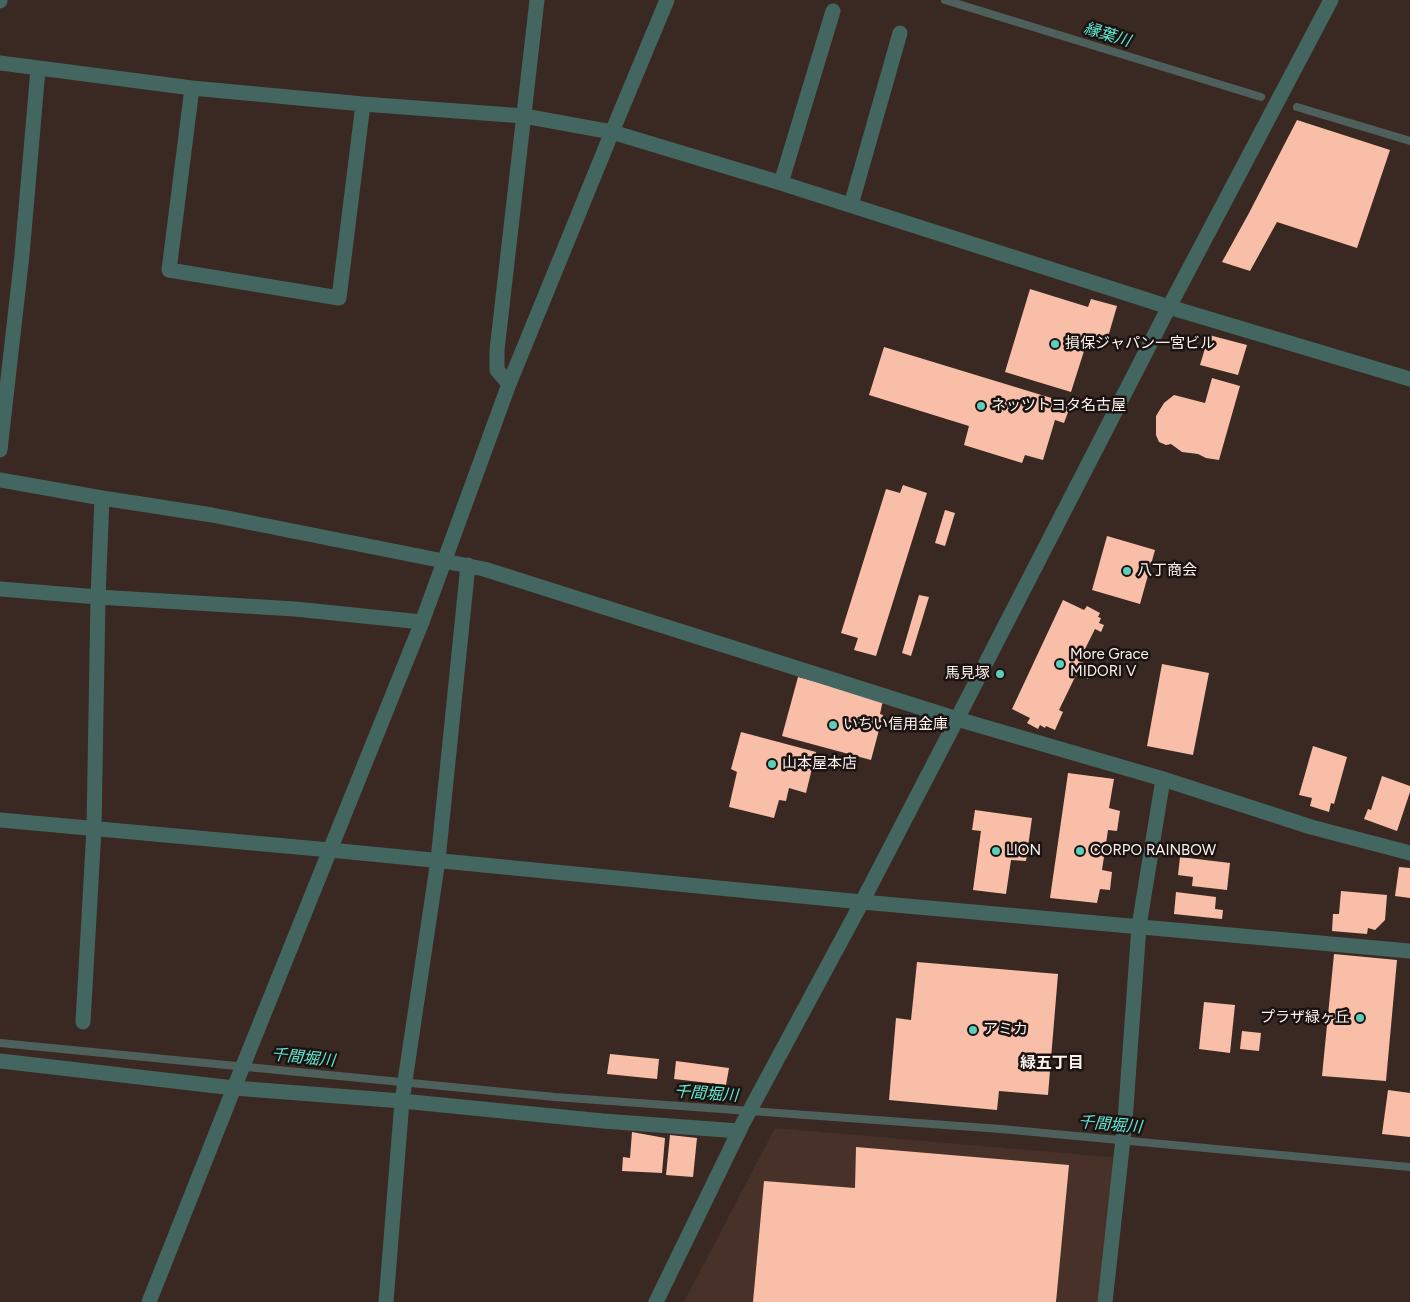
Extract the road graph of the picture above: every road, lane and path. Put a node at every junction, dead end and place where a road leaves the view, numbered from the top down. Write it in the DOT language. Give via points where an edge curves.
graph roads {
  1 [pos="537,0"];
  2 [pos="667,0"];
  3 [pos="1330,0"];
  4 [pos="833,11"];
  5 [pos="900,32"];
  6 [pos="0,64"];
  7 [pos="38,69"];
  8 [pos="192,88"];
  9 [pos="363,104"];
  10 [pos="524,116"];
  11 [pos="612,132"];
  12 [pos="781,183"];
  13 [pos="851,205"];
  14 [pos="1169,307"];
  15 [pos="1410,379"];
  16 [pos="509,384"];
  17 [pos="0,450"];
  18 [pos="0,480"];
  19 [pos="102,498"];
  20 [pos="444,560"];
  21 [pos="468,565"];
  22 [pos="0,589"];
  23 [pos="98,597"];
  24 [pos="422,622"];
  25 [pos="958,719"];
  26 [pos="1163,778"];
  27 [pos="0,820"];
  28 [pos="94,829"];
  29 [pos="330,850"];
  30 [pos="1410,853"];
  31 [pos="438,860"];
  32 [pos="862,902"];
  33 [pos="1139,926"];
  34 [pos="1410,951"];
  35 [pos="82,1022"];
  36 [pos="0,1061"];
  37 [pos="235,1084"];
  38 [pos="403,1096"];
  39 [pos="741,1127"];
  40 [pos="149,1302"];
  41 [pos="386,1302"];
  42 [pos="656,1302"];
  43 [pos="1105,1302"];
  1 -- 10 [label="street"];
  2 -- 11 [label="street"];
  3 -- 14 [label="street"];
  4 -- 12 [label="street"];
  5 -- 13 [label="street"];
  6 -- 7 [label="street"];
  7 -- 8 [label="street"];
  7 -- 17 [label="street" via="22,255"];
  8 -- 9 [label="street"];
  8 -- 9 [label="street" via="169,270 339,298"];
  9 -- 10 [label="street"];
  10 -- 11 [label="street"];
  10 -- 16 [label="street" via="497,350 498,370"];
  11 -- 12 [label="street"];
  11 -- 16 [label="street"];
  12 -- 13 [label="street"];
  13 -- 14 [label="street"];
  14 -- 15 [label="street"];
  14 -- 25 [label="street"];
  16 -- 20 [label="street"];
  18 -- 19 [label="street"];
  19 -- 20 [label="street" via="212,515"];
  19 -- 23 [label="street"];
  20 -- 21 [label="street"];
  20 -- 24 [label="street"];
  21 -- 25 [label="street"];
  21 -- 31 [label="street"];
  22 -- 23 [label="street"];
  23 -- 24 [label="street" via="295,609"];
  23 -- 28 [label="street"];
  24 -- 29 [label="street"];
  25 -- 26 [label="street"];
  25 -- 32 [label="street"];
  26 -- 30 [label="street" via="1311,827"];
  26 -- 33 [label="street"];
  27 -- 28 [label="street"];
  28 -- 29 [label="street"];
  28 -- 35 [label="street"];
  29 -- 31 [label="street"];
  29 -- 37 [label="street"];
  31 -- 32 [label="street"];
  31 -- 38 [label="street"];
  32 -- 33 [label="street"];
  32 -- 39 [label="street"];
  33 -- 34 [label="street"];
  33 -- 43 [label="street" via="1125,1121"];
  36 -- 37 [label="street"];
  37 -- 38 [label="street"];
  37 -- 40 [label="street"];
  38 -- 39 [label="street" via="603,1121"];
  38 -- 41 [label="street"];
  39 -- 42 [label="street"];
}
